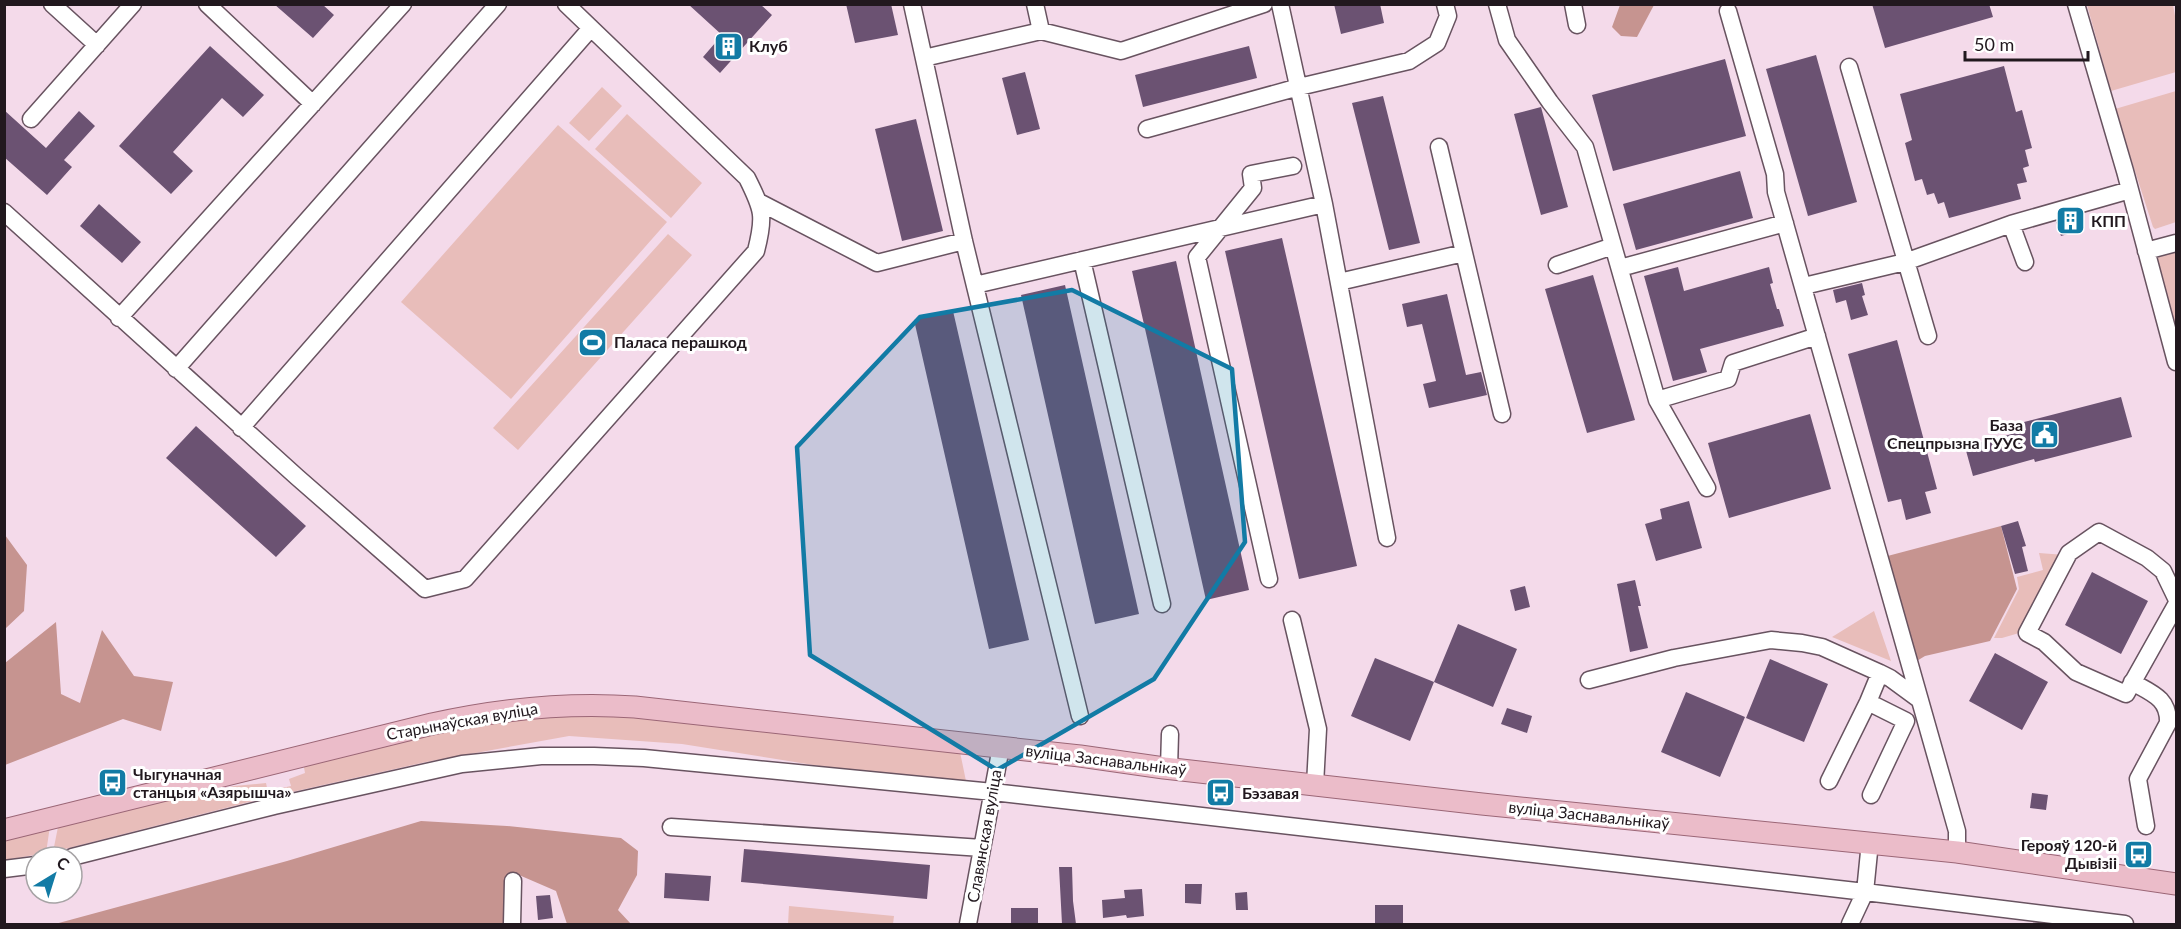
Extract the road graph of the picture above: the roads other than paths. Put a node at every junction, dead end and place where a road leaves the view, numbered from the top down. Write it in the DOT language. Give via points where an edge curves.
graph roads {
  1 [pos="52,4"];
  2 [pos="134,4"];
  3 [pos="207,4"];
  4 [pos="403,4"];
  5 [pos="498,4"];
  6 [pos="566,4"];
  7 [pos="912,4"];
  8 [pos="1035,4"];
  9 [pos="1264,4"];
  10 [pos="1280,4"];
  11 [pos="1445,4"];
  12 [pos="1497,4"];
  13 [pos="1573,4"];
  14 [pos="2076,4"];
  15 [pos="1728,11"];
  16 [pos="1577,25"];
  17 [pos="591,28"];
  18 [pos="1041,31"];
  19 [pos="98,45"];
  20 [pos="924,58"];
  21 [pos="1849,67"];
  22 [pos="1299,87"];
  23 [pos="313,104"];
  24 [pos="31,119"];
  25 [pos="1147,129"];
  26 [pos="1439,147"];
  27 [pos="1293,166"];
  28 [pos="2130,190"];
  29 [pos="759,202"];
  30 [pos="1324,204"];
  31 [pos="4,212"];
  32 [pos="1785,223"];
  33 [pos="2011,224"];
  34 [pos="1219,230"];
  35 [pos="964,241"];
  36 [pos="2176,243"];
  37 [pos="1613,246"];
  38 [pos="2146,251"];
  39 [pos="1464,253"];
  40 [pos="1082,260"];
  41 [pos="1905,262"];
  42 [pos="2025,262"];
  43 [pos="1557,265"];
  44 [pos="1620,268"];
  45 [pos="1339,282"];
  46 [pos="975,285"];
  47 [pos="1804,286"];
  48 [pos="119,318"];
  49 [pos="1817,336"];
  50 [pos="1928,336"];
  51 [pos="2176,362"];
  52 [pos="176,369"];
  53 [pos="1657,400"];
  54 [pos="1502,414"];
  55 [pos="242,428"];
  56 [pos="1707,488"];
  57 [pos="1387,538"];
  58 [pos="1269,579"];
  59 [pos="2176,598"];
  60 [pos="1162,604"];
  61 [pos="2176,605"];
  62 [pos="1292,620"];
  63 [pos="2169,631"];
  64 [pos="1880,673"];
  65 [pos="1589,680"];
  66 [pos="2132,682"];
  67 [pos="1920,700"];
  68 [pos="1868,702"];
  69 [pos="1080,716"];
  70 [pos="1170,734"];
  71 [pos="1001,747"];
  72 [pos="1169,768"];
  73 [pos="1828,781"];
  74 [pos="1315,785"];
  75 [pos="993,792"];
  76 [pos="1871,795"];
  77 [pos="2146,826"];
  78 [pos="671,827"];
  79 [pos="4,830"];
  80 [pos="1870,842"];
  81 [pos="982,848"];
  82 [pos="1957,852"];
  83 [pos="84,854"];
  84 [pos="24,866"];
  85 [pos="4,869"];
  86 [pos="513,881"];
  87 [pos="2176,884"];
  88 [pos="1865,892"];
  89 [pos="512,924"];
  90 [pos="968,924"];
  91 [pos="1850,924"];
  92 [pos="2126,924"];
  1 -- 19 [label="street"];
  2 -- 19 [label="street"];
  3 -- 23 [label="street"];
  4 -- 23 [label="street"];
  5 -- 52 [label="street"];
  6 -- 17 [label="street"];
  7 -- 20 [label="street"];
  8 -- 18 [label="street"];
  9 -- 18 [label="street" via="1121,51"];
  10 -- 22 [label="street"];
  11 -- 22 [label="street" via="1448,16 1437,43 1409,61"];
  12 -- 37 [label="street" via="1507,40 1585,147"];
  13 -- 16 [label="street"];
  14 -- 28 [label="street"];
  15 -- 32 [label="street" via="1775,174"];
  17 -- 29 [label="street" via="747,178"];
  17 -- 55 [label="street"];
  18 -- 20 [label="street"];
  19 -- 24 [label="street"];
  20 -- 35 [label="street"];
  21 -- 41 [label="street"];
  22 -- 25 [label="street"];
  22 -- 30 [label="street"];
  23 -- 48 [label="street"];
  26 -- 39 [label="street"];
  27 -- 34 [label="street" via="1251,174 1253,188"];
  28 -- 33 [label="street"];
  28 -- 38 [label="street"];
  29 -- 35 [label="street" via="877,263"];
  29 -- 55 [label="street" via="763,225 756,250 465,579 425,589"];
  30 -- 34 [label="street"];
  30 -- 45 [label="street"];
  31 -- 48 [label="street"];
  32 -- 44 [label="street"];
  32 -- 47 [label="street"];
  33 -- 41 [label="street"];
  33 -- 42 [label="street"];
  34 -- 40 [label="street"];
  34 -- 58 [label="street" via="1197,257"];
  35 -- 46 [label="street"];
  36 -- 38 [label="street"];
  37 -- 43 [label="street"];
  37 -- 44 [label="street"];
  38 -- 51 [label="street"];
  39 -- 45 [label="street"];
  39 -- 54 [label="street"];
  40 -- 46 [label="street"];
  40 -- 60 [label="street"];
  41 -- 47 [label="street"];
  41 -- 50 [label="street"];
  44 -- 53 [label="street"];
  45 -- 57 [label="street"];
  46 -- 69 [label="street"];
  47 -- 49 [label="street"];
  48 -- 52 [label="street"];
  49 -- 53 [label="street" via="1733,363 1728,379"];
  49 -- 67 [label="street"];
  52 -- 55 [label="street"];
  53 -- 56 [label="street"];
  59 -- 66 [label="street" via="2163,571 2099,532 2069,554 2027,633 2044,642 2076,672 2126,694"];
  61 -- 63 [label="street"];
  62 -- 74 [label="street" via="1318,729"];
  63 -- 66 [label="street"];
  64 -- 65 [label="street" via="1822,647 1771,640 1674,658"];
  64 -- 67 [label="street"];
  64 -- 68 [label="street"];
  66 -- 77 [label="street" via="2160,699 2169,713 2168,723 2138,779"];
  67 -- 82 [label="street" via="1957,831"];
  68 -- 73 [label="street"];
  68 -- 76 [label="street" via="1906,721"];
  70 -- 72 [label="street"];
  71 -- 72 [label="main road, вуліца Заснавальнікаў"];
  71 -- 75 [label="street, Славянская вуліца"];
  71 -- 79 [label="main road, Старынаўская вуліца" via="635,707 547,706 477,715 358,741"];
  72 -- 74 [label="main road, вуліца Заснавальнікаў"];
  74 -- 80 [label="main road, вуліца Заснавальнікаў"];
  75 -- 81 [label="street, Славянская вуліца"];
  75 -- 83 [label="street" via="644,758 520,758 441,768"];
  75 -- 88 [label="street"];
  78 -- 81 [label="street"];
  80 -- 82 [label="main road, вуліца Заснавальнікаў"];
  80 -- 88 [label="street"];
  81 -- 90 [label="street, Славянская вуліца"];
  82 -- 87 [label="main road, вуліца Заснавальнікаў"];
  84 -- 85 [label="street"];
  86 -- 89 [label="street"];
  88 -- 91 [label="street"];
  88 -- 92 [label="street"];
}
